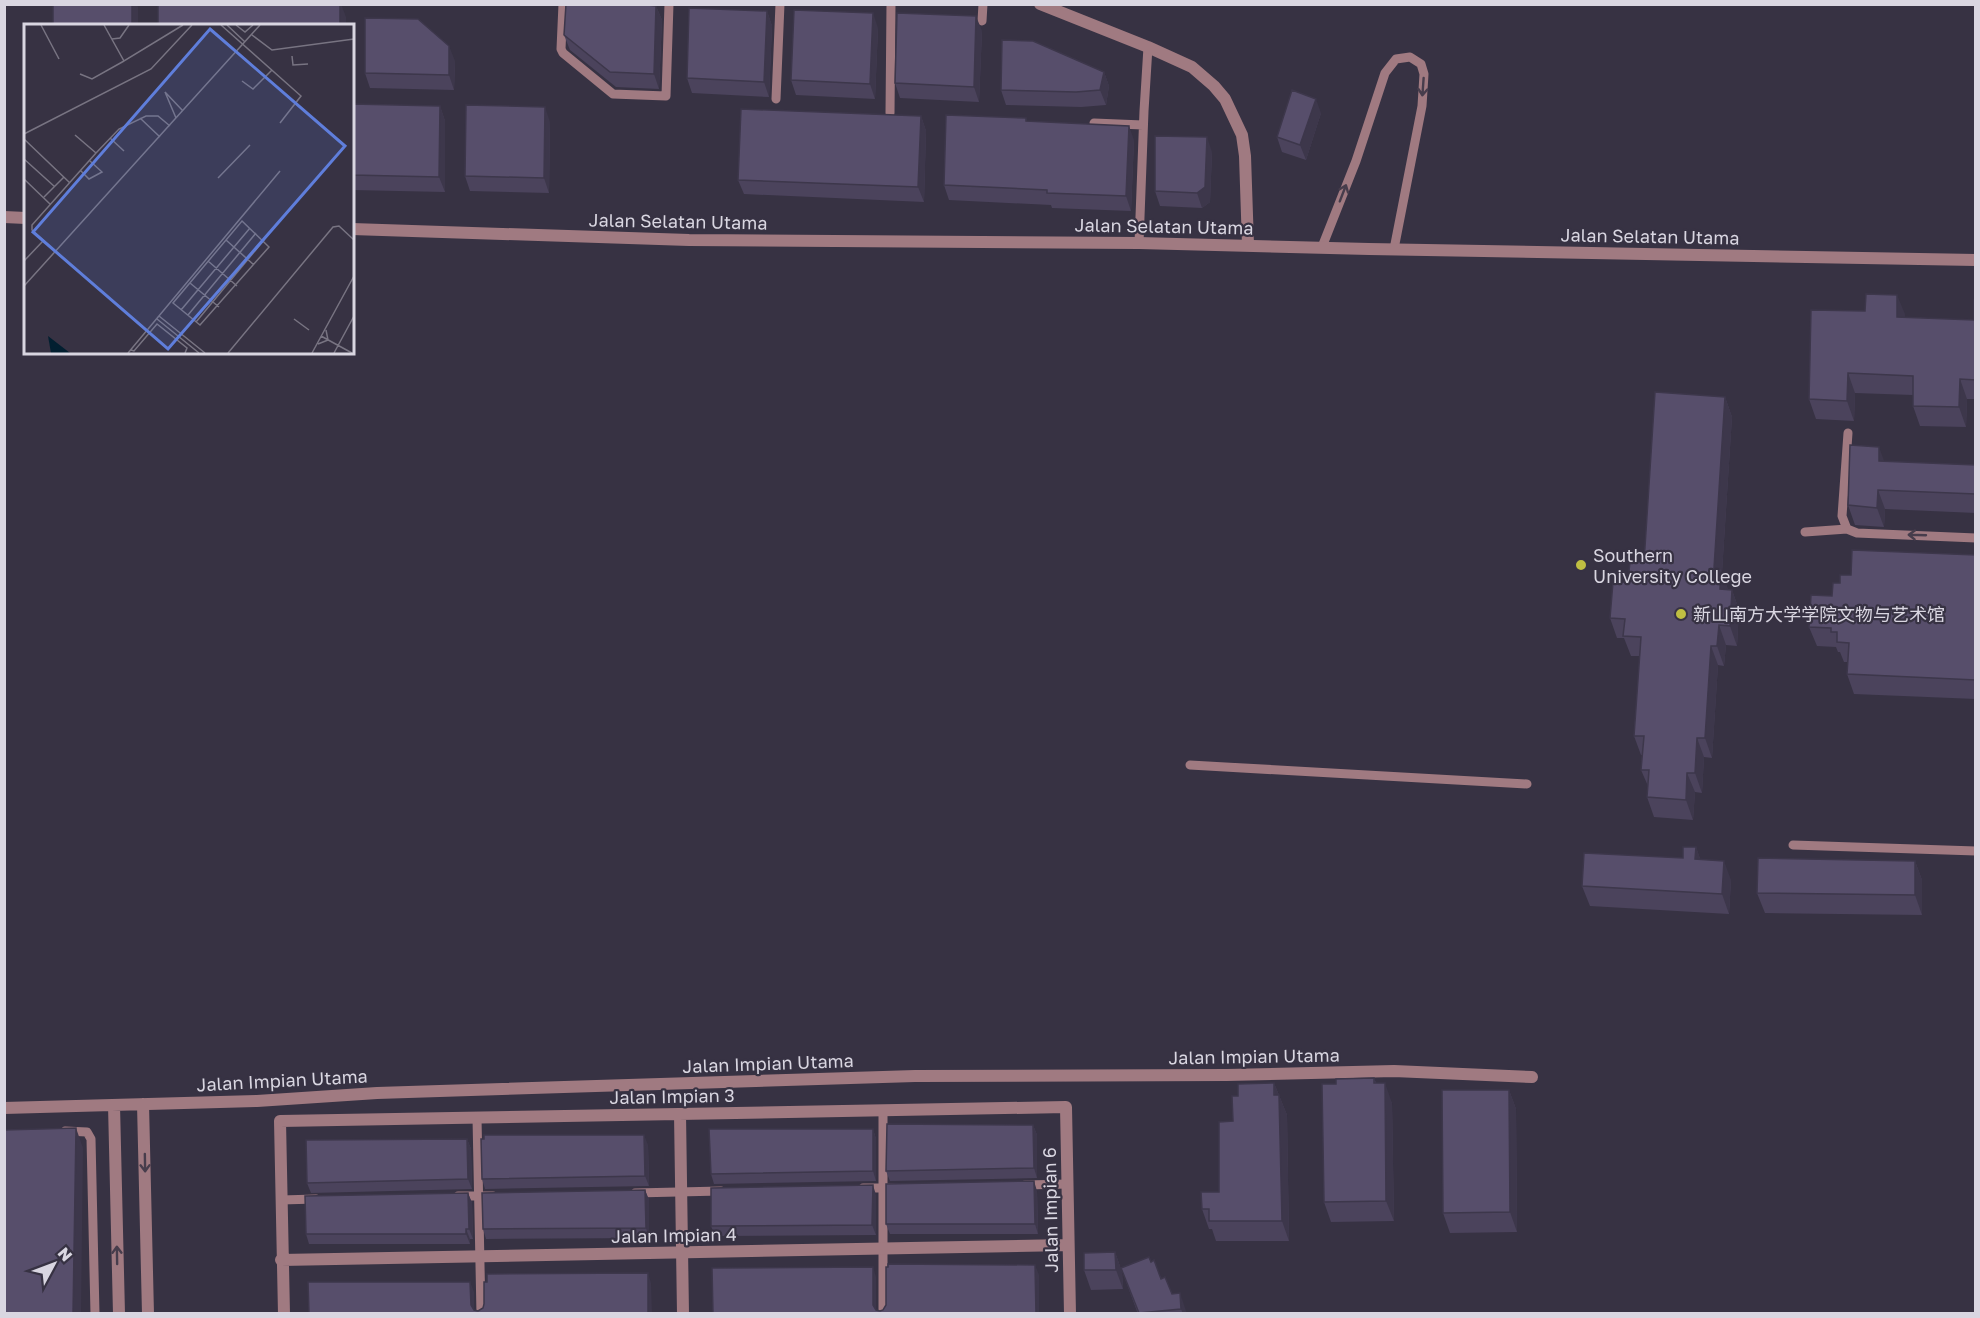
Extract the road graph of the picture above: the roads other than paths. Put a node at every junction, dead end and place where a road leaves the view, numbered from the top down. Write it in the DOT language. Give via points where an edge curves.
graph roads {
  1 [pos="780,4"];
  2 [pos="891,4"];
  3 [pos="983,4"];
  4 [pos="1040,4"];
  5 [pos="563,6"];
  6 [pos="669,7"];
  7 [pos="574,8"];
  8 [pos="657,9"];
  9 [pos="982,21"];
  10 [pos="1148,47"];
  11 [pos="776,99"];
  12 [pos="890,113"];
  13 [pos="1094,123"];
  14 [pos="1143,125"];
  15 [pos="4,217"];
  16 [pos="24,218"];
  17 [pos="354,229"];
  18 [pos="1139,243"];
  19 [pos="1248,245"];
  20 [pos="1322,248"];
  21 [pos="1394,249"];
  22 [pos="1976,260"];
  23 [pos="1848,433"];
  24 [pos="1847,529"];
  25 [pos="1805,532"];
  26 [pos="1976,538"];
  27 [pos="1191,765"];
  28 [pos="1527,784"];
  29 [pos="1793,845"];
  30 [pos="1976,851"];
  31 [pos="1532,1077"];
  32 [pos="143,1104"];
  33 [pos="114,1105"];
  34 [pos="1066,1107"];
  35 [pos="4,1108"];
  36 [pos="883,1110"];
  37 [pos="680,1114"];
  38 [pos="477,1118"];
  39 [pos="60,1131"];
  40 [pos="1068,1184"];
  41 [pos="1010,1185"];
  42 [pos="883,1188"];
  43 [pos="906,1188"];
  44 [pos="848,1189"];
  45 [pos="729,1191"];
  46 [pos="681,1192"];
  47 [pos="622,1193"];
  48 [pos="479,1196"];
  49 [pos="502,1196"];
  50 [pos="444,1197"];
  51 [pos="327,1199"];
  52 [pos="281,1200"];
  53 [pos="1068,1245"];
  54 [pos="883,1249"];
  55 [pos="682,1252"];
  56 [pos="480,1257"];
  57 [pos="281,1260"];
  58 [pos="95,1314"];
  59 [pos="119,1314"];
  60 [pos="148,1314"];
  61 [pos="284,1314"];
  62 [pos="481,1314"];
  63 [pos="682,1314"];
  64 [pos="883,1314"];
  65 [pos="1070,1314"];
  1 -- 11 [label="lane"];
  2 -- 12 [label="lane"];
  3 -- 9 [label="lane"];
  4 -- 10 [label="street"];
  5 -- 6 [label="lane" via="563,53 613,93 666,96"];
  5 -- 7 [label="lane"];
  6 -- 8 [label="lane"];
  10 -- 14 [label="lane"];
  10 -- 19 [label="street" via="1192,67 1229,106 1242,135 1245,156"];
  13 -- 14 [label="lane"];
  14 -- 18 [label="lane"];
  15 -- 16 [label="street"];
  17 -- 18 [label="street, Jalan Selatan Utama" via="688,240"];
  18 -- 19 [label="street, Jalan Selatan Utama"];
  19 -- 20 [label="street, Jalan Selatan Utama"];
  20 -- 21 [label="street, Jalan Selatan Utama"];
  20 -- 21 [label="lane, one-way" via="1385,73 1396,60 1410,57 1421,64 1424,74 1422,106"];
  21 -- 22 [label="street, Jalan Selatan Utama"];
  23 -- 24 [label="lane" via="1842,516"];
  24 -- 25 [label="lane"];
  26 -- 24 [label="lane, one-way" via="1857,533"];
  27 -- 28 [label="lane"];
  29 -- 30 [label="lane"];
  31 -- 32 [label="street, Jalan Impian Utama" via="1405,1071 1227,1076 915,1076"];
  32 -- 33 [label="street, Jalan Impian Utama"];
  32 -- 60 [label="street, one-way"];
  33 -- 35 [label="street, Jalan Impian Utama"];
  59 -- 33 [label="street, one-way"];
  34 -- 36 [label="street, Jalan Impian 3"];
  34 -- 40 [label="street, Jalan Impian 6"];
  36 -- 37 [label="street, Jalan Impian 3"];
  36 -- 42 [label="lane"];
  37 -- 38 [label="street, Jalan Impian 3"];
  37 -- 46 [label="street"];
  38 -- 48 [label="lane"];
  38 -- 52 [label="street, Jalan Impian 3" via="279,1121"];
  39 -- 58 [label="lane" via="87,1132 91,1139"];
  40 -- 41 [label="lane"];
  40 -- 53 [label="street, Jalan Impian 6"];
  42 -- 43 [label="lane"];
  42 -- 44 [label="lane"];
  42 -- 54 [label="lane"];
  45 -- 46 [label="lane"];
  46 -- 47 [label="lane"];
  46 -- 55 [label="street"];
  48 -- 49 [label="lane"];
  48 -- 50 [label="lane"];
  48 -- 56 [label="lane"];
  51 -- 52 [label="lane"];
  52 -- 57 [label="street"];
  53 -- 54 [label="street, Jalan Impian 4"];
  53 -- 65 [label="street, Jalan Impian 6"];
  54 -- 55 [label="street, Jalan Impian 4"];
  54 -- 64 [label="lane"];
  55 -- 56 [label="street, Jalan Impian 4"];
  55 -- 63 [label="street"];
  56 -- 57 [label="street, Jalan Impian 4"];
  56 -- 62 [label="lane"];
  57 -- 61 [label="street"];
}
